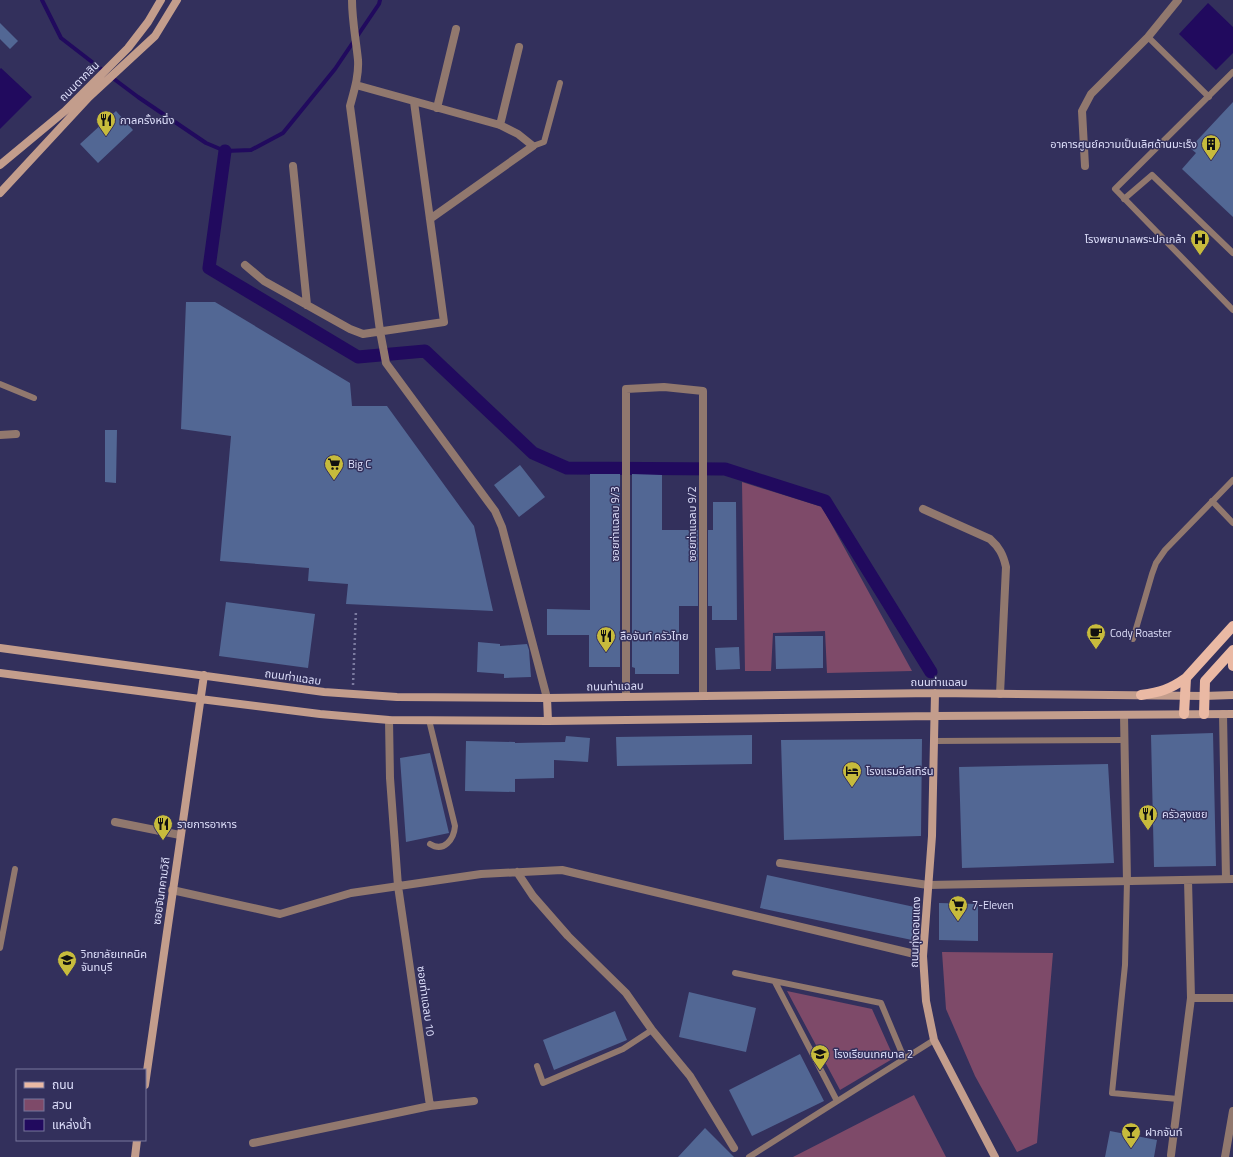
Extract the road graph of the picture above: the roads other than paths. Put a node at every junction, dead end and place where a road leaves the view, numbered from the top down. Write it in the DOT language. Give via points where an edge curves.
graph roads {
  1 [pos="160,0"];
  2 [pos="177,0"];
  3 [pos="352,0"];
  4 [pos="1178,0"];
  5 [pos="456,29"];
  6 [pos="1148,37"];
  7 [pos="519,47"];
  8 [pos="1233,72"];
  9 [pos="560,83"];
  10 [pos="356,85"];
  11 [pos="87,94"];
  12 [pos="1209,98"];
  13 [pos="414,102"];
  14 [pos="437,108"];
  15 [pos="500,126"];
  16 [pos="533,146"];
  17 [pos="0,165"];
  18 [pos="293,166"];
  19 [pos="1085,166"];
  20 [pos="0,193"];
  21 [pos="1124,199"];
  22 [pos="430,219"];
  23 [pos="1233,253"];
  24 [pos="245,265"];
  25 [pos="307,305"];
  26 [pos="1233,310"];
  27 [pos="380,332"];
  28 [pos="0,384"];
  29 [pos="664,387"];
  30 [pos="34,398"];
  31 [pos="16,434"];
  32 [pos="0,435"];
  33 [pos="1233,480"];
  34 [pos="1212,502"];
  35 [pos="923,509"];
  36 [pos="1233,523"];
  37 [pos="1233,626"];
  38 [pos="1133,639"];
  39 [pos="0,648"];
  40 [pos="1233,650"];
  41 [pos="1233,655"];
  42 [pos="1233,666"];
  43 [pos="0,673"];
  44 [pos="204,675"];
  45 [pos="1186,678"];
  46 [pos="935,693"];
  47 [pos="1000,694"];
  48 [pos="1141,695"];
  49 [pos="1233,695"];
  50 [pos="703,696"];
  51 [pos="1185,696"];
  52 [pos="1204,696"];
  53 [pos="626,697"];
  54 [pos="547,698"];
  55 [pos="200,699"];
  56 [pos="1184,714"];
  57 [pos="1204,714"];
  58 [pos="1223,714"];
  59 [pos="1233,714"];
  60 [pos="1124,715"];
  61 [pos="935,716"];
  62 [pos="389,720"];
  63 [pos="429,720"];
  64 [pos="548,721"];
  65 [pos="1124,740"];
  66 [pos="934,741"];
  67 [pos="115,822"];
  68 [pos="180,835"];
  69 [pos="430,844"];
  70 [pos="780,863"];
  71 [pos="15,869"];
  72 [pos="517,872"];
  73 [pos="1229,879"];
  74 [pos="1188,880"];
  75 [pos="1127,881"];
  76 [pos="928,885"];
  77 [pos="398,886"];
  78 [pos="172,890"];
  79 [pos="0,948"];
  80 [pos="923,956"];
  81 [pos="735,973"];
  82 [pos="775,982"];
  83 [pos="1191,998"];
  84 [pos="1233,998"];
  85 [pos="652,1030"];
  86 [pos="934,1040"];
  87 [pos="904,1058"];
  88 [pos="537,1066"];
  89 [pos="146,1078"];
  90 [pos="1178,1099"];
  91 [pos="474,1101"];
  92 [pos="837,1101"];
  93 [pos="430,1106"];
  94 [pos="1233,1112"];
  95 [pos="137,1141"];
  96 [pos="253,1143"];
  97 [pos="734,1148"];
  98 [pos="1171,1155"];
  99 [pos="135,1157"];
  100 [pos="749,1157"];
  101 [pos="995,1157"];
  102 [pos="1225,1157"];
  1 -- 11 [label="main road, ถนนตากสิน" via="148,22 128,48"];
  2 -- 11 [label="main road" via="155,36 118,71"];
  3 -- 10 [label="street" via="358,61"];
  4 -- 6 [label="street"];
  5 -- 14 [label="street"];
  6 -- 12 [label="lane"];
  6 -- 19 [label="street" via="1091,94 1082,111"];
  7 -- 15 [label="street"];
  8 -- 12 [label="lane"];
  9 -- 16 [label="lane" via="544,142"];
  10 -- 13 [label="street"];
  10 -- 27 [label="street" via="350,106"];
  11 -- 17 [label="main road, ถนนตากสิน"];
  11 -- 20 [label="main road, ถนนตากสิน"];
  12 -- 21 [label="lane" via="1115,189"];
  13 -- 14 [label="street"];
  13 -- 22 [label="street"];
  14 -- 15 [label="street"];
  15 -- 16 [label="street" via="518,134"];
  16 -- 22 [label="street"];
  18 -- 25 [label="street"];
  21 -- 23 [label="lane" via="1152,175"];
  21 -- 26 [label="lane"];
  22 -- 27 [label="street" via="444,322"];
  24 -- 25 [label="street" via="264,281"];
  25 -- 27 [label="street" via="363,334"];
  27 -- 54 [label="street" via="386,363 495,511 502,527"];
  28 -- 30 [label="lane"];
  29 -- 50 [label="street, ซอยท่าแฉลบ 9/2" via="704,391"];
  29 -- 53 [label="street, ซอยท่าแฉลบ 9/3" via="626,389"];
  31 -- 32 [label="street"];
  33 -- 34 [label="lane"];
  34 -- 36 [label="lane"];
  34 -- 38 [label="lane" via="1156,563"];
  35 -- 47 [label="street" via="990,539 998,546 1003,556 1006,567"];
  37 -- 45 [label="main road"];
  39 -- 44 [label="main road, ถนนท่าแฉลบ"];
  40 -- 52 [label="main road" via="1205,681"];
  41 -- 42 [label="main road"];
  43 -- 55 [label="main road"];
  44 -- 54 [label="main road, ถนนท่าแฉลบ" via="324,692 397,697"];
  44 -- 55 [label="main road, ซอยจันทคามวิถี"];
  45 -- 48 [label="main road" via="1173,687"];
  45 -- 51 [label="main road"];
  46 -- 47 [label="main road, ถนนท่าแฉลบ"];
  46 -- 50 [label="main road, ถนนท่าแฉลบ"];
  46 -- 61 [label="main road, ถนนทุ่งดอนแดง"];
  47 -- 48 [label="main road, ถนนท่าแฉลบ"];
  48 -- 51 [label="main road, ถนนท่าแฉลบ"];
  49 -- 52 [label="main road, ถนนท่าแฉลบ"];
  50 -- 53 [label="main road, ถนนท่าแฉลบ"];
  51 -- 52 [label="main road, ถนนท่าแฉลบ"];
  51 -- 56 [label="main road"];
  52 -- 57 [label="main road"];
  53 -- 54 [label="main road, ถนนท่าแฉลบ"];
  54 -- 64 [label="main road"];
  55 -- 62 [label="main road"];
  55 -- 68 [label="main road, ซอยจันทคามวิถี"];
  56 -- 57 [label="main road"];
  56 -- 60 [label="main road"];
  57 -- 58 [label="main road"];
  58 -- 59 [label="main road"];
  58 -- 73 [label="street"];
  60 -- 61 [label="main road"];
  60 -- 65 [label="street"];
  61 -- 64 [label="main road"];
  61 -- 66 [label="main road, ถนนทุ่งดอนแดง"];
  62 -- 63 [label="main road"];
  62 -- 77 [label="street, ซอยท่าแฉลบ 10" via="390,778"];
  63 -- 64 [label="main road"];
  63 -- 69 [label="lane" via="455,826 449,842 438,846"];
  65 -- 66 [label="lane"];
  65 -- 75 [label="street"];
  66 -- 76 [label="main road, ถนนทุ่งดอนแดง"];
  67 -- 68 [label="street"];
  68 -- 78 [label="main road, ซอยจันทคามวิถี"];
  70 -- 76 [label="street"];
  71 -- 79 [label="lane"];
  72 -- 77 [label="street" via="481,874"];
  72 -- 80 [label="street" via="562,870"];
  72 -- 85 [label="street" via="533,896 568,936 626,993"];
  73 -- 74 [label="street"];
  74 -- 75 [label="street"];
  74 -- 83 [label="street"];
  75 -- 76 [label="street"];
  75 -- 90 [label="lane" via="1125,965 1112,1093"];
  76 -- 80 [label="main road, ถนนทุ่งดอนแดง"];
  77 -- 78 [label="street" via="350,893 280,914"];
  77 -- 93 [label="street, ซอยท่าแฉลบ 10"];
  78 -- 89 [label="main road, ซอยจันทคามวิถี"];
  80 -- 86 [label="main road, ถนนทุ่งดอนแดง" via="926,1001"];
  81 -- 82 [label="lane"];
  82 -- 87 [label="lane" via="881,1003"];
  82 -- 92 [label="lane"];
  83 -- 84 [label="street"];
  83 -- 90 [label="street"];
  85 -- 88 [label="lane" via="623,1049 543,1083"];
  85 -- 97 [label="street" via="690,1076"];
  86 -- 87 [label="lane"];
  86 -- 101 [label="main road, ถนนทุ่งดอนแดง"];
  87 -- 92 [label="lane"];
  90 -- 98 [label="street"];
  91 -- 93 [label="street"];
  92 -- 100 [label="lane"];
  93 -- 96 [label="street"];
  94 -- 102 [label="street"];
  95 -- 99 [label="main road"];
}
